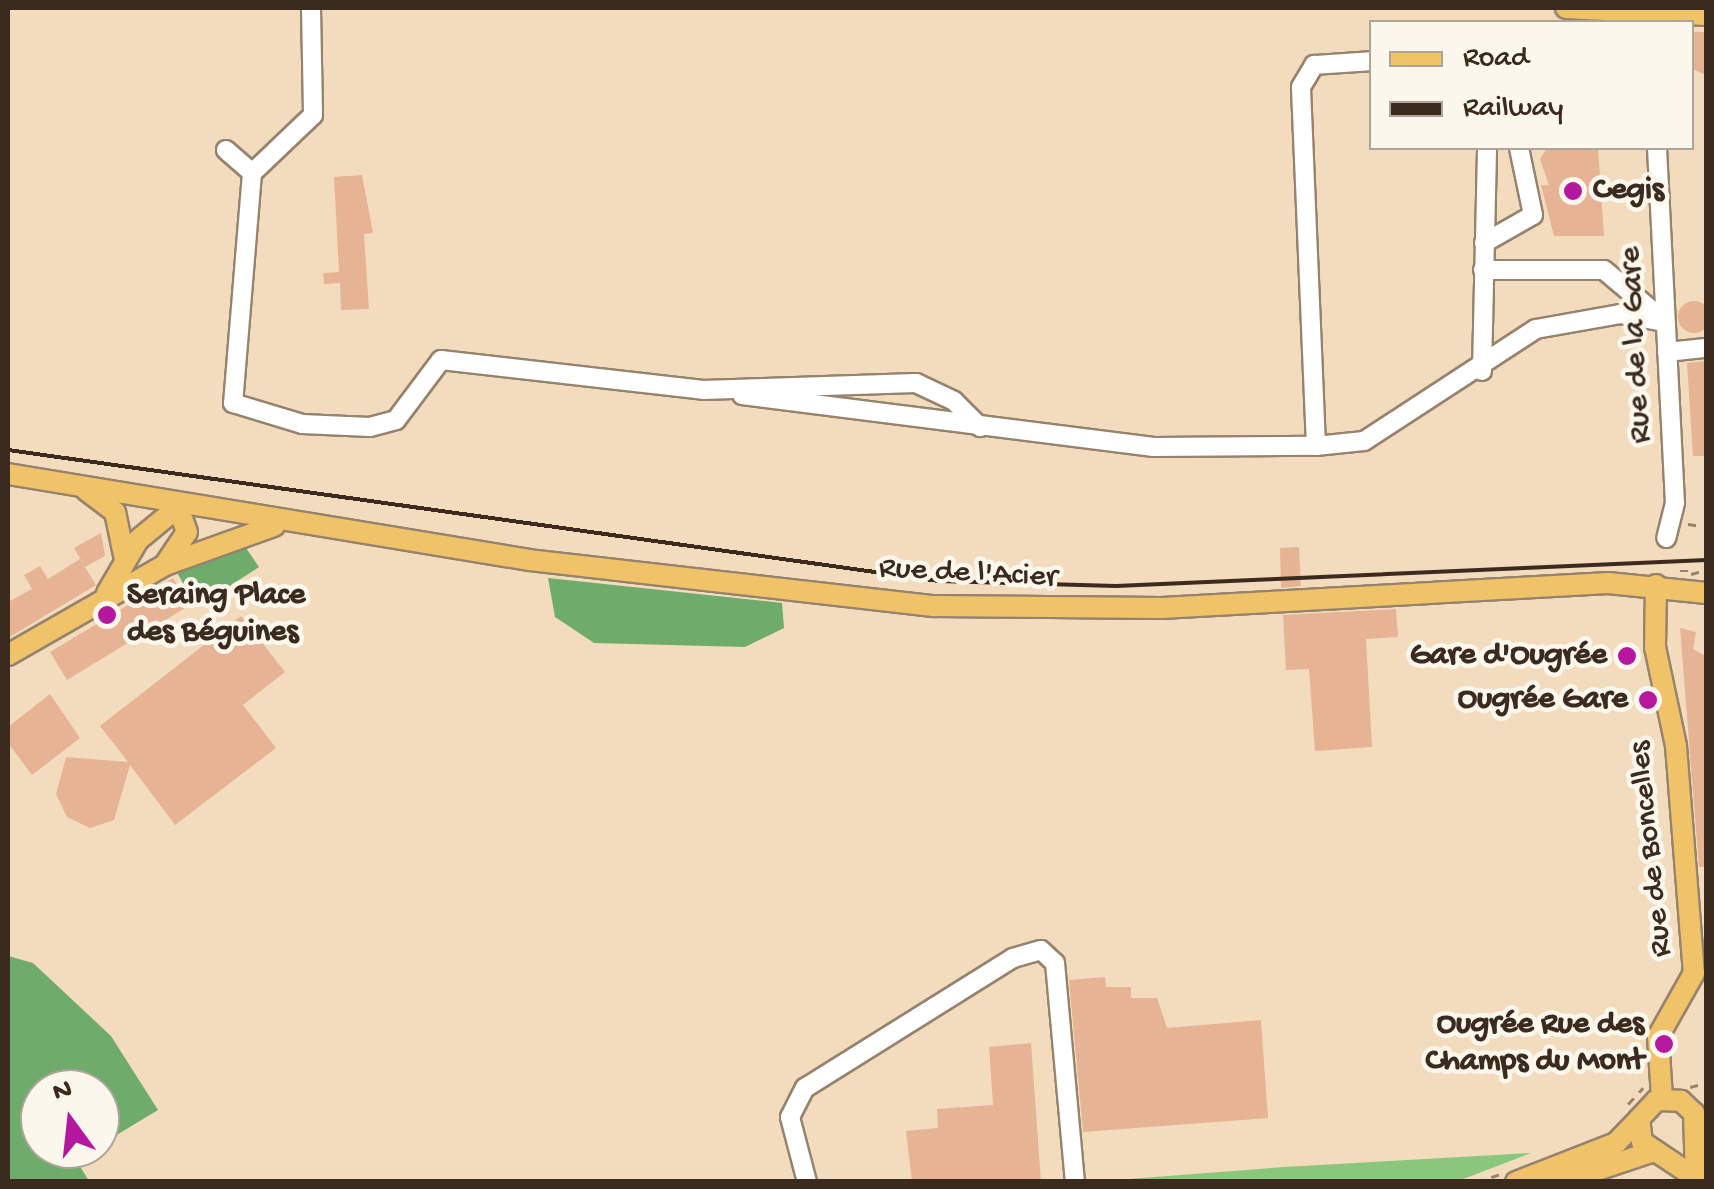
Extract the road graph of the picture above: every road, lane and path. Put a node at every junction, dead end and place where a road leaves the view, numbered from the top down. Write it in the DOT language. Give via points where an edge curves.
graph roads {
  1 [pos="311,8"];
  2 [pos="1566,8"];
  3 [pos="1706,15"];
  4 [pos="1653,20"];
  5 [pos="1369,61"];
  6 [pos="226,150"];
  7 [pos="1487,150"];
  8 [pos="1519,150"];
  9 [pos="1657,150"];
  10 [pos="252,173"];
  11 [pos="1484,243"];
  12 [pos="1483,270"];
  13 [pos="1665,322"];
  14 [pos="1706,348"];
  15 [pos="1667,352"];
  16 [pos="1482,371"];
  17 [pos="702,390"];
  18 [pos="980,427"];
  19 [pos="1316,446"];
  20 [pos="8,474"];
  21 [pos="75,484"];
  22 [pos="178,507"];
  23 [pos="281,524"];
  24 [pos="1666,538"];
  25 [pos="125,560"];
  26 [pos="165,565"];
  27 [pos="1680,570"];
  28 [pos="1706,572"];
  29 [pos="1656,584"];
  30 [pos="108,593"];
  31 [pos="1706,594"];
  32 [pos="8,656"];
  33 [pos="1700,972"];
  34 [pos="1706,1090"];
  35 [pos="1662,1098"];
  36 [pos="1685,1103"];
  37 [pos="1639,1119"];
  38 [pos="1699,1132"];
  39 [pos="1658,1154"];
  40 [pos="1694,1178"];
  41 [pos="807,1182"];
  42 [pos="1075,1182"];
  43 [pos="1516,1182"];
  44 [pos="1560,1182"];
  1 -- 10 [label="street" via="313,116"];
  2 -- 4 [label="main road"];
  3 -- 4 [label="main road"];
  5 -- 19 [label="street" via="1314,65 1300,86"];
  6 -- 10 [label="street"];
  7 -- 11 [label="street"];
  8 -- 11 [label="street" via="1533,215"];
  9 -- 13 [label="street, Rue de la Gare"];
  10 -- 17 [label="street" via="233,403 249,411 340,430 383,424 396,420 441,360"];
  11 -- 12 [label="street"];
  12 -- 13 [label="street" via="1615,273"];
  12 -- 16 [label="street"];
  13 -- 15 [label="street, Rue de la Gare"];
  13 -- 16 [label="street" via="1647,314 1563,319"];
  14 -- 15 [label="street"];
  15 -- 24 [label="street, Rue de la Gare" via="1675,503"];
  16 -- 19 [label="street" via="1364,440"];
  17 -- 18 [label="street"];
  17 -- 18 [label="street" via="916,383 954,400"];
  18 -- 19 [label="street" via="1154,447"];
  20 -- 21 [label="main road, Rue de l'Acier"];
  21 -- 22 [label="main road, Rue de l'Acier"];
  21 -- 25 [label="main road" via="114,512"];
  22 -- 23 [label="main road, Rue de l'Acier"];
  22 -- 25 [label="main road"];
  22 -- 26 [label="main road" via="186,532"];
  23 -- 26 [label="main road"];
  23 -- 29 [label="main road, Rue de l'Acier" via="934,606 1146,608"];
  25 -- 30 [label="main road"];
  26 -- 30 [label="main road"];
  27 -- 28 [label="path"];
  29 -- 31 [label="main road, Rue de l'Acier"];
  29 -- 33 [label="main road, Rue de Boncelles" via="1654,647 1676,746"];
  30 -- 32 [label="main road"];
  33 -- 35 [label="main road, Rue de Boncelles" via="1658,1037"];
  34 -- 36 [label="main road"];
  35 -- 36 [label="main road"];
  35 -- 37 [label="main road"];
  36 -- 38 [label="main road"];
  37 -- 39 [label="main road"];
  37 -- 43 [label="main road" via="1616,1142"];
  38 -- 39 [label="main road"];
  38 -- 40 [label="main road"];
  39 -- 40 [label="main road"];
  39 -- 44 [label="main road"];
  41 -- 42 [label="street" via="790,1117 805,1088 1013,958 1041,950 1055,963"];
}
